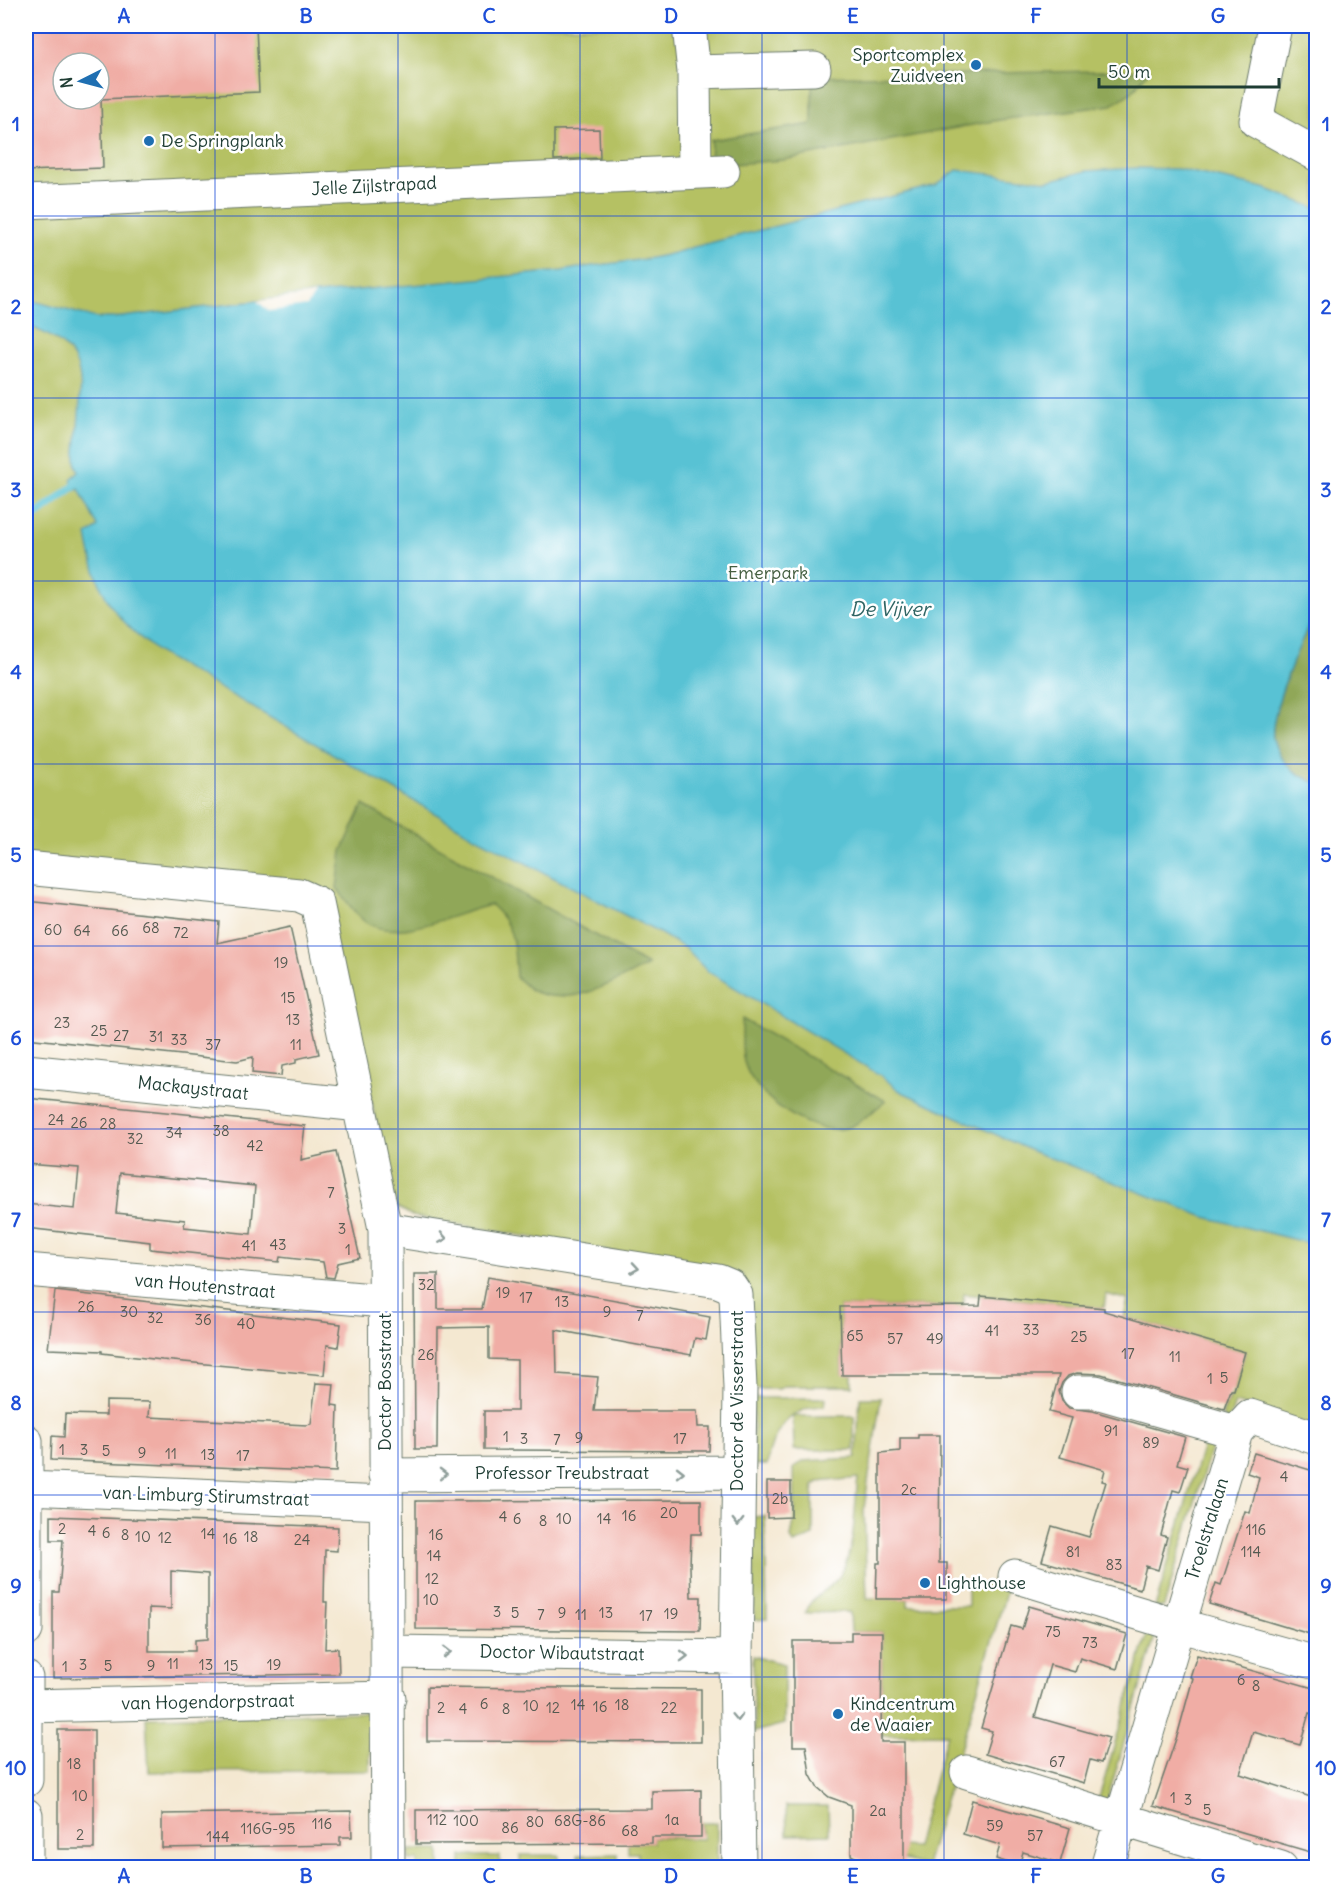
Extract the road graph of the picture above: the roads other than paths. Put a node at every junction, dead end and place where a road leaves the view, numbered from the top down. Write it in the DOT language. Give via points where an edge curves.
graph roads {
  1 [pos="689,26"];
  2 [pos="1275,26"];
  3 [pos="814,69"];
  4 [pos="694,72"];
  5 [pos="1317,153"];
  6 [pos="26,202"];
  7 [pos="26,868"];
  8 [pos="26,1071"];
  9 [pos="360,1105"];
  10 [pos="385,1229"];
  11 [pos="26,1270"];
  12 [pos="384,1301"];
  13 [pos="1078,1392"];
  14 [pos="1236,1432"];
  15 [pos="1317,1438"];
  16 [pos="26,1441"];
  17 [pos="738,1472"];
  18 [pos="27,1488"];
  19 [pos="385,1489"];
  20 [pos="1015,1576"];
  21 [pos="1178,1625"];
  22 [pos="26,1630"];
  23 [pos="389,1652"];
  24 [pos="736,1657"];
  25 [pos="1317,1663"];
  26 [pos="26,1692"];
  27 [pos="389,1698"];
  28 [pos="967,1772"];
  29 [pos="26,1780"];
  30 [pos="26,1815"];
  31 [pos="1121,1818"];
  32 [pos="26,1868"];
  33 [pos="388,1868"];
  34 [pos="739,1868"];
  35 [pos="1107,1868"];
  36 [pos="1281,1868"];
  1 -- 4 [label="street"];
  2 -- 5 [label="street" via="1256,121"];
  3 -- 4 [label="street"];
  4 -- 6 [label="street, Jelle Zijlstrapad" via="709,171"];
  7 -- 9 [label="street, Doctor Bosstraat" via="299,895 317,903"];
  8 -- 9 [label="street, Mackaystraat"];
  9 -- 10 [label="street, Doctor Bosstraat"];
  10 -- 12 [label="street, Doctor Bosstraat"];
  10 -- 17 [label="street, Doctor de Visserstraat, one-way" via="730,1286 736,1295"];
  11 -- 12 [label="street, van Houtenstraat"];
  12 -- 19 [label="street, Doctor Bosstraat"];
  13 -- 14 [label="street" via="1096,1392"];
  14 -- 15 [label="street" via="1250,1416"];
  14 -- 21 [label="street, Troelstralaan"];
  16 -- 18 [label="street"];
  19 -- 17 [label="street, Professor Treubstraat, one-way"];
  17 -- 24 [label="street, Doctor de Visserstraat, one-way"];
  18 -- 19 [label="street, van Limburg Stirumstraat"];
  18 -- 22 [label="street"];
  19 -- 23 [label="street, Doctor Bosstraat"];
  20 -- 21 [label="street"];
  21 -- 25 [label="street"];
  21 -- 31 [label="street, Troelstralaan"];
  23 -- 24 [label="street, Doctor Wibautstraat, one-way"];
  23 -- 27 [label="street, Doctor Bosstraat"];
  24 -- 34 [label="street, Doctor de Visserstraat, one-way"];
  26 -- 27 [label="street, van Hogendorpstraat"];
  26 -- 29 [label="street"];
  27 -- 33 [label="street, Doctor Bosstraat"];
  28 -- 31 [label="street"];
  30 -- 32 [label="street"];
  31 -- 35 [label="street, Troelstralaan"];
  31 -- 36 [label="street"];
}
